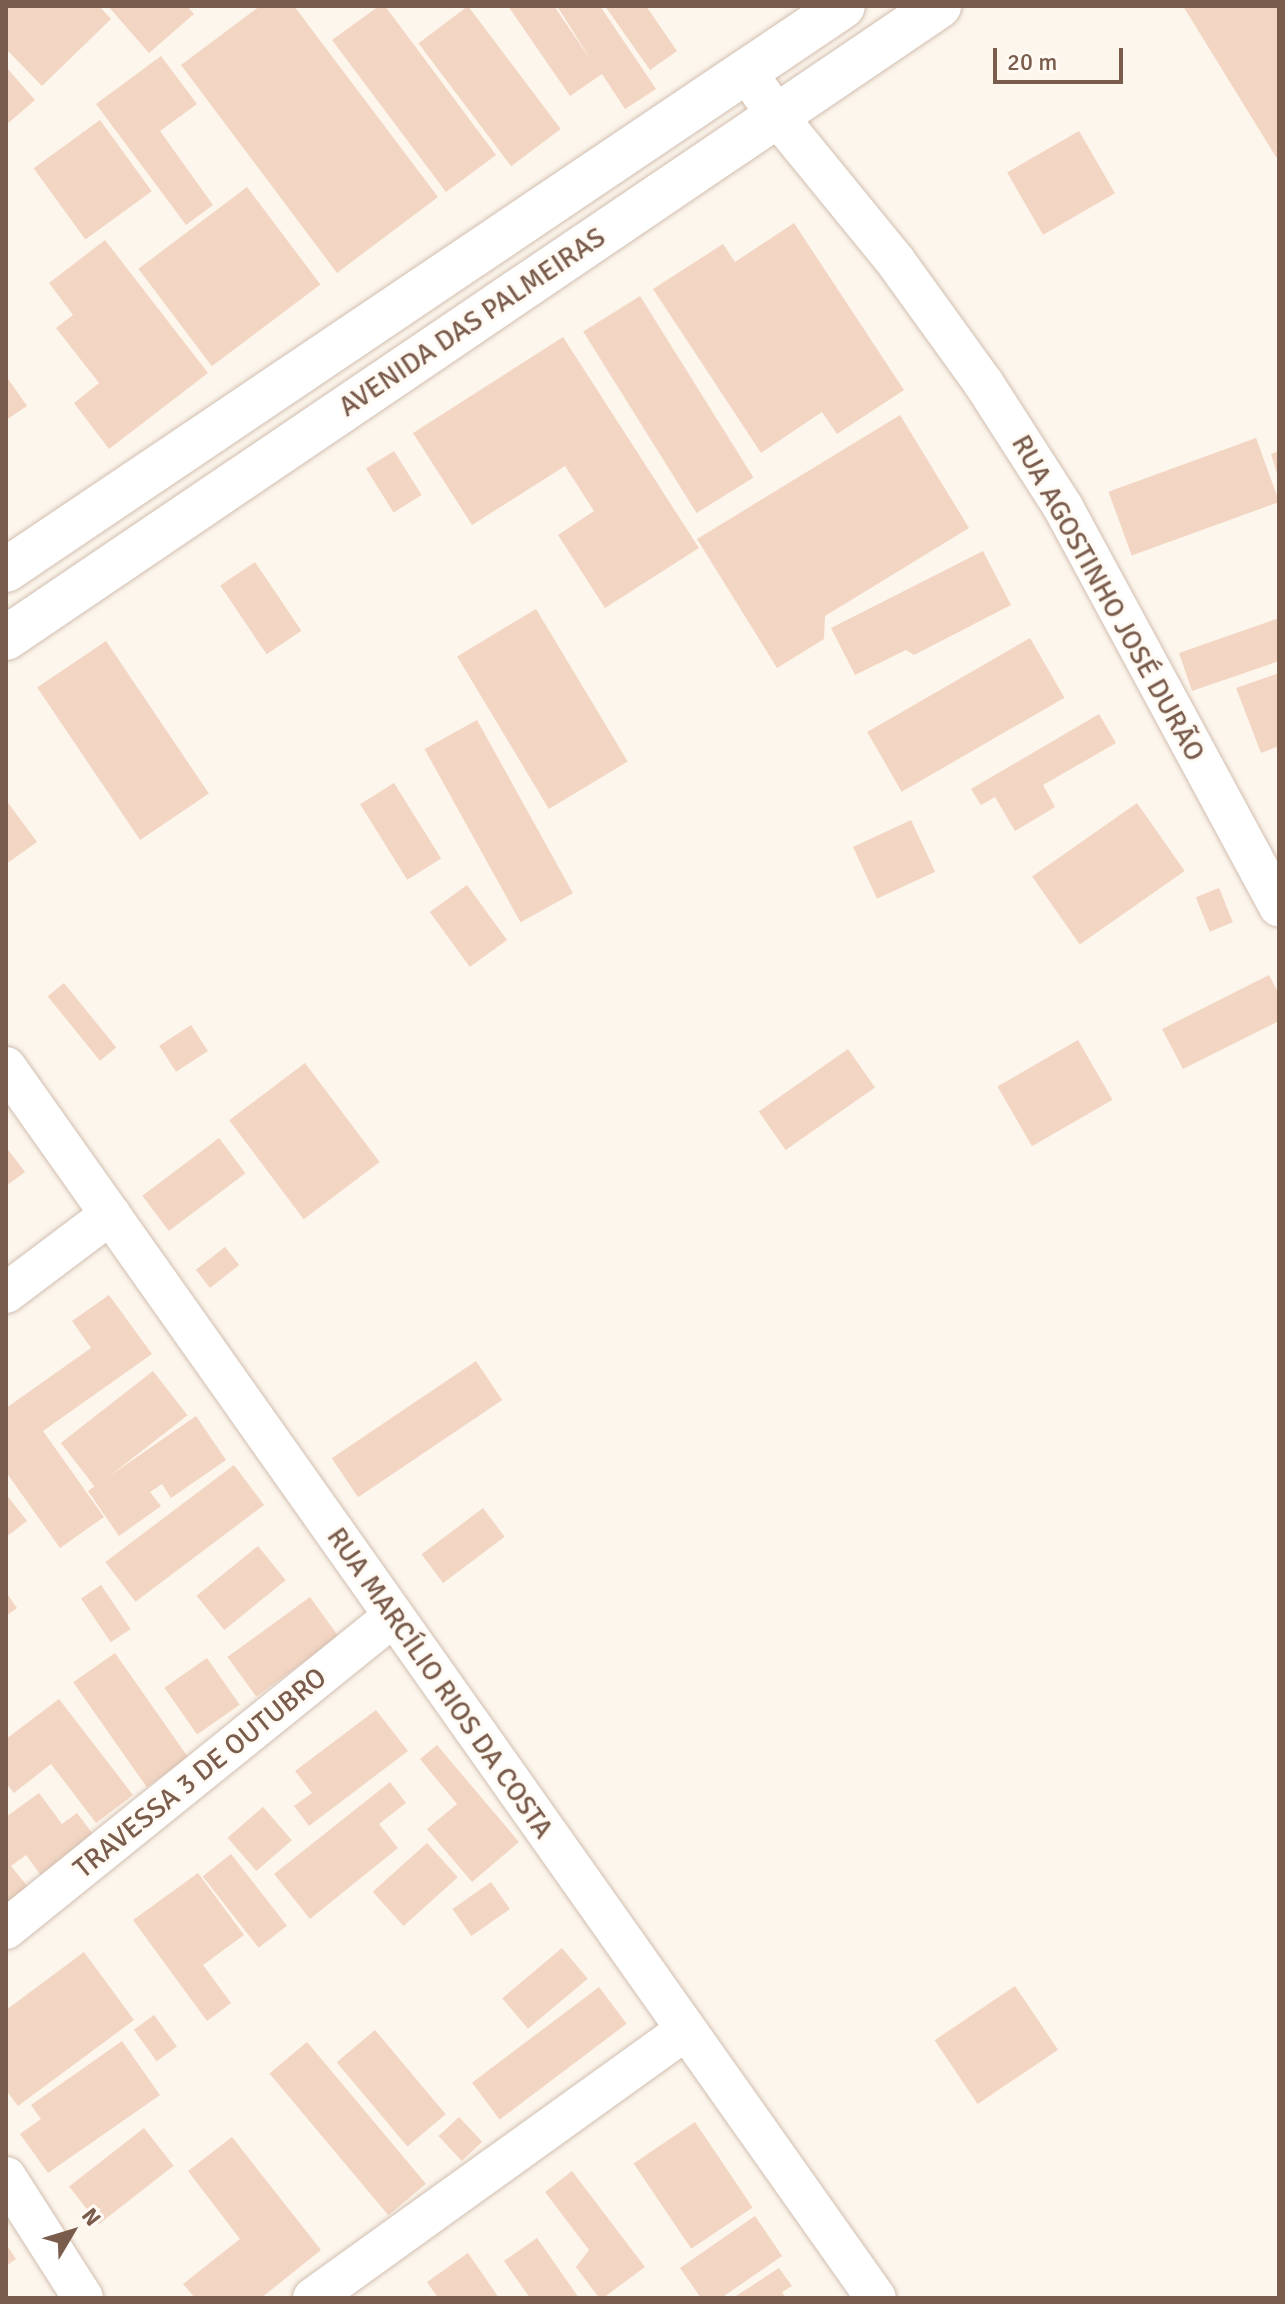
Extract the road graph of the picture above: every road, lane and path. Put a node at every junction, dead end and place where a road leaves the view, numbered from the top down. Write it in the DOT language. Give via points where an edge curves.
graph roads {
  1 [pos="843,6"];
  2 [pos="939,6"];
  3 [pos="746,71"];
  4 [pos="777,116"];
  5 [pos="6,570"];
  6 [pos="6,638"];
  7 [pos="1279,906"];
  8 [pos="6,1067"];
  9 [pos="111,1214"];
  10 [pos="6,1293"];
  11 [pos="393,1617"];
  12 [pos="6,1929"];
  13 [pos="684,2031"];
  14 [pos="6,2177"];
  15 [pos="83,2298"];
  16 [pos="313,2298"];
  17 [pos="876,2298"];
  1 -- 3 [label="main road, AVENIDA DAS PALMEIRAS"];
  2 -- 4 [label="main road, AVENIDA DAS PALMEIRAS"];
  3 -- 4 [label="street, RUA AGOSTINHO JOSÉ DURÃO"];
  3 -- 5 [label="main road, AVENIDA DAS PALMEIRAS"];
  4 -- 6 [label="main road, AVENIDA DAS PALMEIRAS"];
  4 -- 7 [label="street, RUA AGOSTINHO JOSÉ DURÃO" via="896,262 1063,507"];
  8 -- 9 [label="street, RUA MARCÍLIO RIOS DA COSTA"];
  9 -- 10 [label="street"];
  9 -- 11 [label="street, RUA MARCÍLIO RIOS DA COSTA"];
  11 -- 12 [label="street, TRAVESSA 3 DE OUTUBRO"];
  11 -- 13 [label="street, RUA MARCÍLIO RIOS DA COSTA"];
  13 -- 16 [label="street"];
  13 -- 17 [label="street, RUA MARCÍLIO RIOS DA COSTA"];
  14 -- 15 [label="street"];
}
